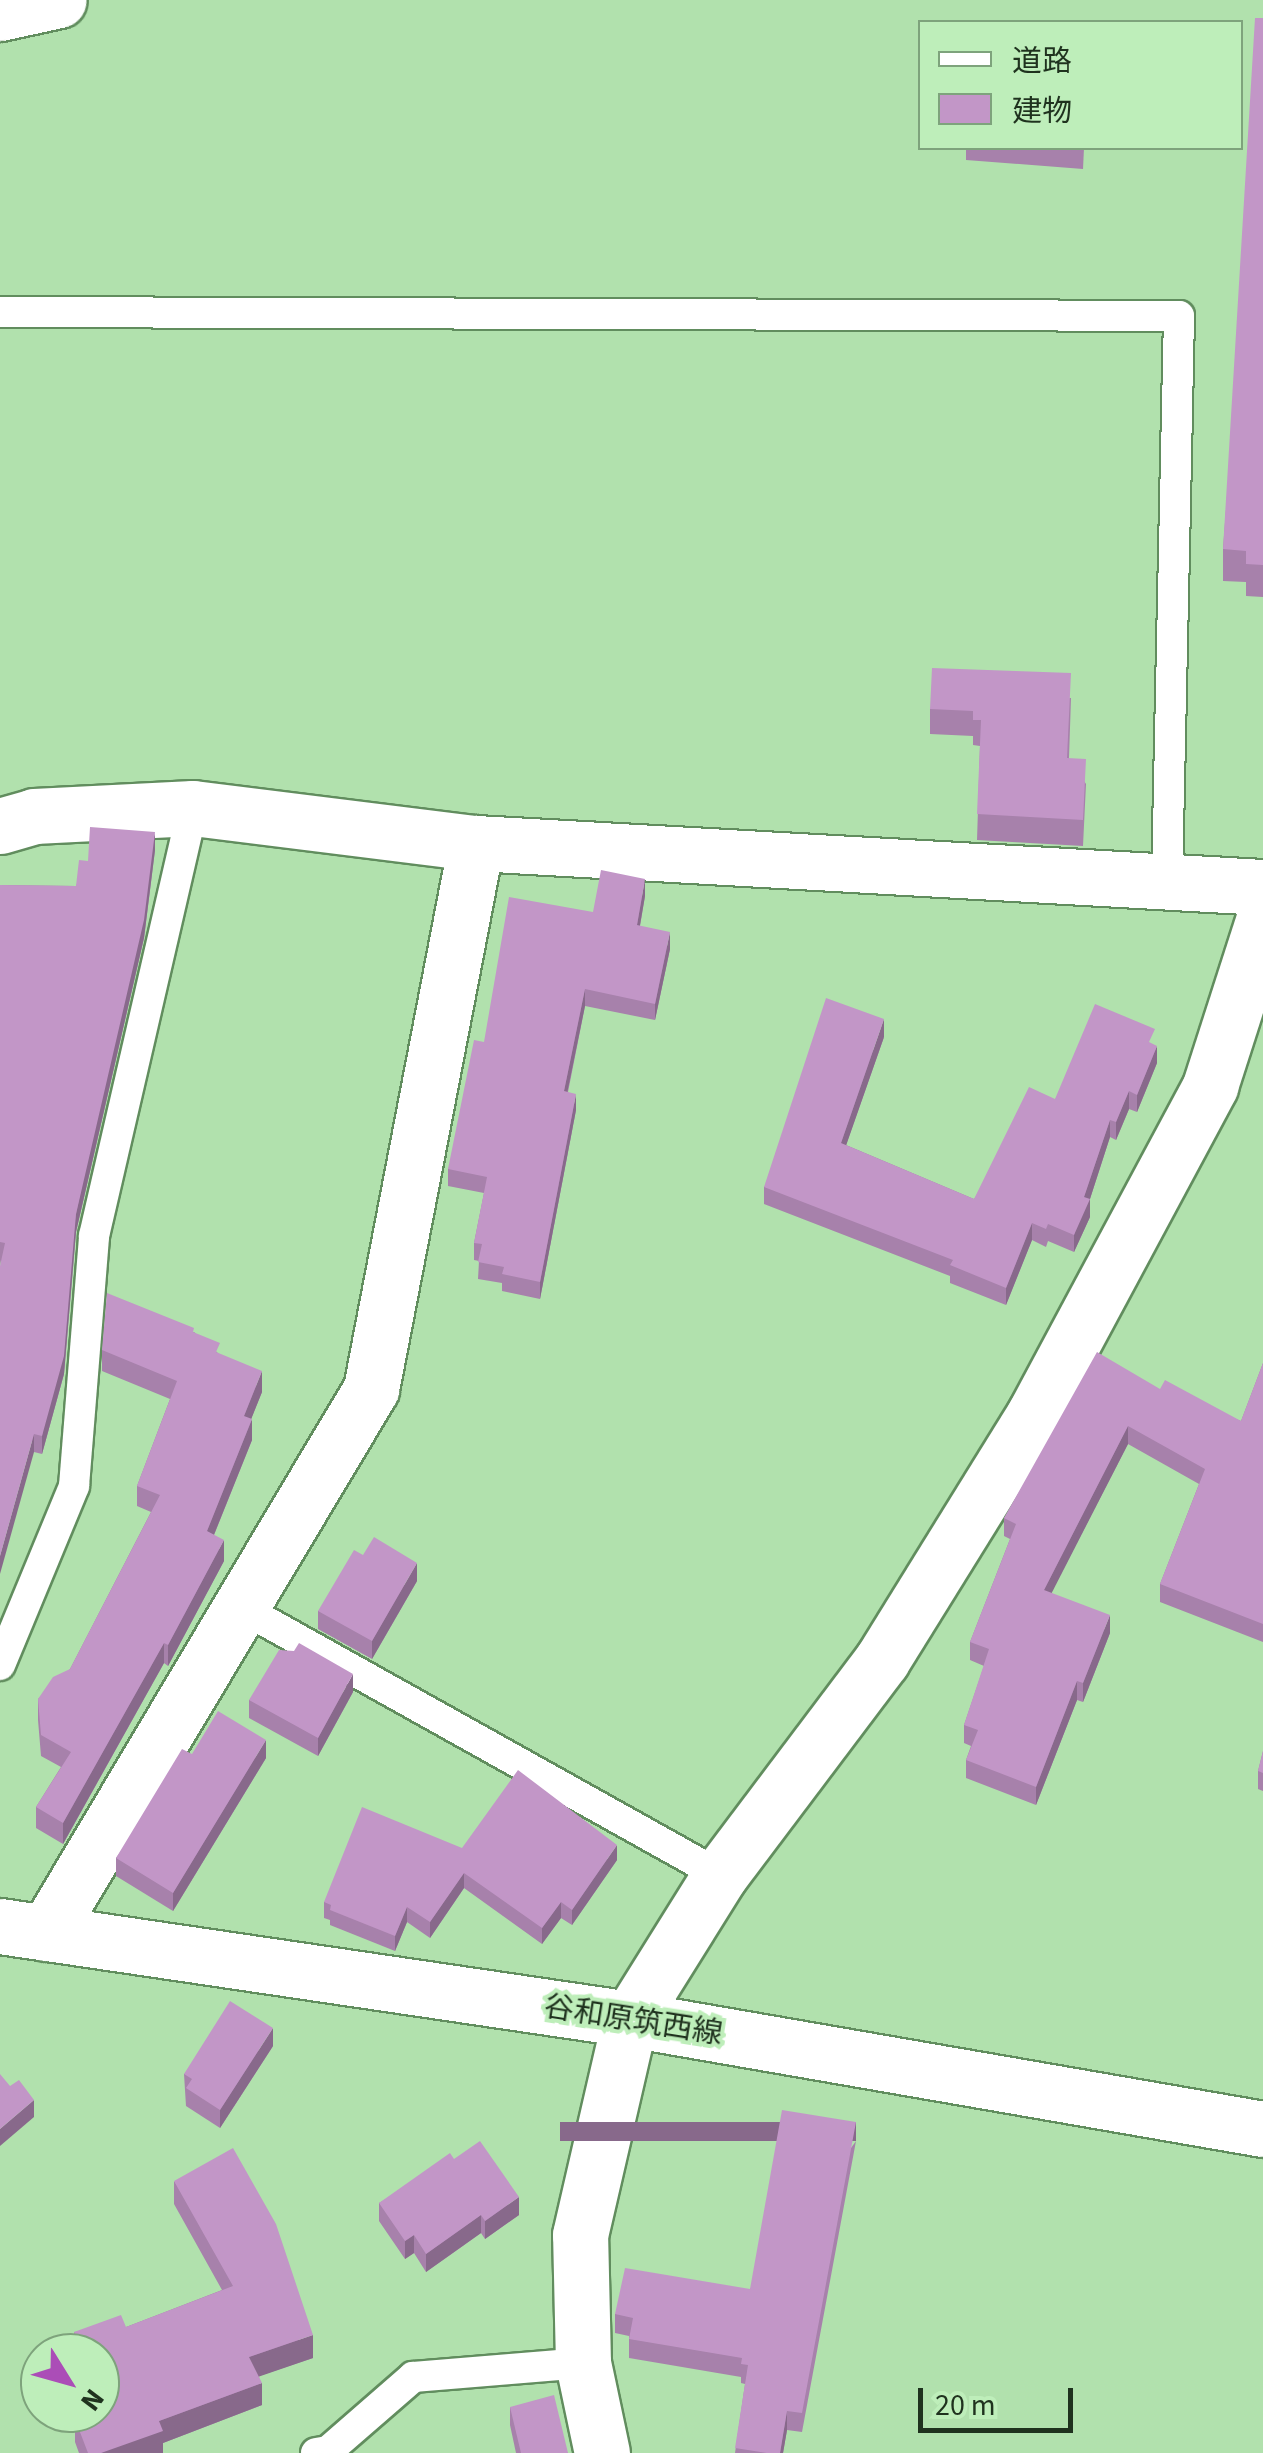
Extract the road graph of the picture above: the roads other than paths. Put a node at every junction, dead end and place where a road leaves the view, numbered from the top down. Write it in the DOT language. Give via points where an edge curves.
graph roads {
  1 [pos="59,0"];
  2 [pos="0,13"];
  3 [pos="0,312"];
  4 [pos="194,808"];
  5 [pos="0,826"];
  6 [pos="476,844"];
  7 [pos="1167,881"];
  8 [pos="1263,887"];
  9 [pos="1263,921"];
  10 [pos="240,1607"];
  11 [pos="0,1665"];
  12 [pos="720,1875"];
  13 [pos="23,1930"];
  14 [pos="630,2019"];
  15 [pos="1263,2129"];
  16 [pos="583,2363"];
  17 [pos="316,2453"];
  18 [pos="602,2453"];
  1 -- 2 [label="street"];
  3 -- 7 [label="lane" via="1179,316"];
  4 -- 5 [label="street" via="34,816"];
  4 -- 6 [label="street"];
  4 -- 11 [label="lane" via="94,1236 74,1486"];
  6 -- 7 [label="street"];
  6 -- 10 [label="street" via="371,1389"];
  7 -- 8 [label="street"];
  9 -- 12 [label="street" via="1210,1086 1034,1413 882,1660"];
  10 -- 12 [label="lane"];
  10 -- 13 [label="street"];
  12 -- 14 [label="street"];
  13 -- 14 [label="street, 谷和原筑西線"];
  14 -- 15 [label="street, 谷和原筑西線"];
  14 -- 16 [label="street" via="580,2235"];
  16 -- 17 [label="lane" via="413,2377 328,2451"];
  16 -- 18 [label="street"];
}
